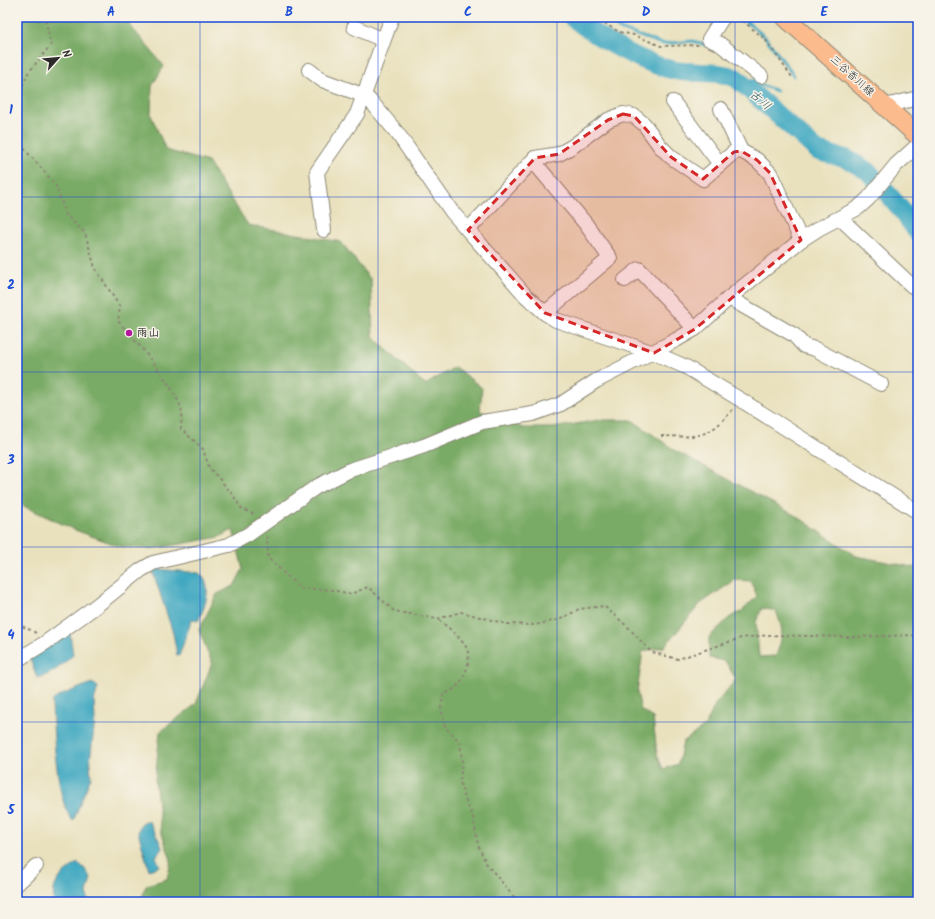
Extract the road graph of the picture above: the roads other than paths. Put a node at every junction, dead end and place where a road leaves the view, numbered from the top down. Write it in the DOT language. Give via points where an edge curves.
graph roads {
  1 [pos="392,17"];
  2 [pos="723,17"];
  3 [pos="785,17"];
  4 [pos="354,27"];
  5 [pos="383,40"];
  6 [pos="309,70"];
  7 [pos="761,76"];
  8 [pos="365,96"];
  9 [pos="918,98"];
  10 [pos="673,102"];
  11 [pos="885,106"];
  12 [pos="721,109"];
  13 [pos="918,136"];
  14 [pos="918,145"];
  15 [pos="741,151"];
  16 [pos="535,158"];
  17 [pos="720,164"];
  18 [pos="840,218"];
  19 [pos="324,230"];
  20 [pos="468,230"];
  21 [pos="801,240"];
  22 [pos="625,280"];
  23 [pos="912,286"];
  24 [pos="729,298"];
  25 [pos="545,313"];
  26 [pos="695,329"];
  27 [pos="654,353"];
  28 [pos="881,384"];
  29 [pos="918,512"];
  30 [pos="17,660"];
  31 [pos="36,866"];
  32 [pos="17,884"];
  1 -- 5 [label="street"];
  2 -- 7 [label="street" via="709,39 720,44"];
  3 -- 11 [label="main road, 三谷香川線"];
  4 -- 5 [label="street"];
  5 -- 8 [label="street"];
  6 -- 8 [label="street" via="322,80"];
  8 -- 19 [label="street" via="357,114 317,172"];
  8 -- 20 [label="street" via="398,134 452,212"];
  9 -- 11 [label="street"];
  10 -- 17 [label="street"];
  11 -- 13 [label="main road, 三谷香川線"];
  12 -- 15 [label="street"];
  14 -- 18 [label="street" via="896,165 881,185 858,208"];
  15 -- 17 [label="street" via="734,152"];
  15 -- 21 [label="street" via="757,160 770,173"];
  16 -- 17 [label="street" via="559,154 608,120 623,114 639,120 671,157 703,179"];
  16 -- 20 [label="street"];
  16 -- 25 [label="street" via="610,258"];
  18 -- 21 [label="street"];
  18 -- 23 [label="street"];
  20 -- 25 [label="street" via="526,296"];
  21 -- 24 [label="street"];
  22 -- 26 [label="street" via="639,269"];
  24 -- 26 [label="street"];
  24 -- 28 [label="street" via="794,335 804,346 815,349"];
  25 -- 27 [label="street" via="556,320"];
  26 -- 27 [label="street"];
  27 -- 29 [label="street" via="686,367 741,400"];
  27 -- 30 [label="street" via="596,381 547,410 482,422 424,446 350,470 316,487 244,538 229,545 153,563 45,643"];
  31 -- 32 [label="street"];
}
